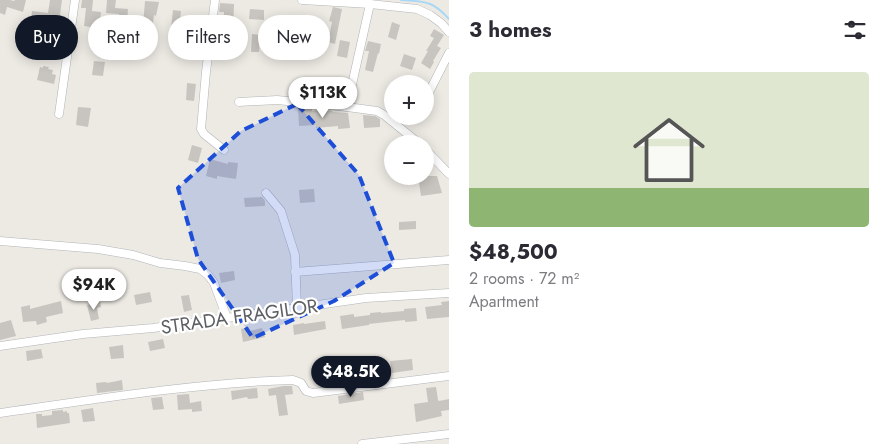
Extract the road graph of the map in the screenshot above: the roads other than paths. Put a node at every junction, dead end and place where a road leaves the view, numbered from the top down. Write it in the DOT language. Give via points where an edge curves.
graph roads {
  1 [pos="74,0"];
  2 [pos="215,0"];
  3 [pos="302,0"];
  4 [pos="370,4"];
  5 [pos="449,32"];
  6 [pos="449,53"];
  7 [pos="434,82"];
  8 [pos="239,102"];
  9 [pos="347,107"];
  10 [pos="59,114"];
  11 [pos="409,135"];
  12 [pos="224,150"];
  13 [pos="434,158"];
  14 [pos="449,174"];
  15 [pos="266,193"];
  16 [pos="0,241"];
  17 [pos="449,260"];
  18 [pos="295,272"];
  19 [pos="449,293"];
  20 [pos="297,308"];
  21 [pos="226,318"];
  22 [pos="0,346"];
  23 [pos="449,376"];
  24 [pos="0,413"];
  25 [pos="449,434"];
  26 [pos="362,444"];
  1 -- 10 [label="street"];
  2 -- 12 [label="street" via="201,129"];
  3 -- 4 [label="street"];
  4 -- 5 [label="street" via="417,9 430,15"];
  4 -- 9 [label="street"];
  6 -- 7 [label="street"];
  8 -- 9 [label="street" via="277,100"];
  9 -- 11 [label="street" via="377,111"];
  13 -- 14 [label="street"];
  15 -- 18 [label="street" via="281,211 295,255"];
  16 -- 21 [label="street" via="98,249 200,269 214,282"];
  17 -- 18 [label="street"];
  18 -- 20 [label="street"];
  19 -- 20 [label="street, STRADA FRAGILOR" via="366,298"];
  20 -- 21 [label="street, STRADA FRAGILOR"];
  21 -- 22 [label="street, STRADA FRAGILOR"];
  23 -- 24 [label="street" via="313,393 293,380 202,386"];
  25 -- 26 [label="street"];
}
